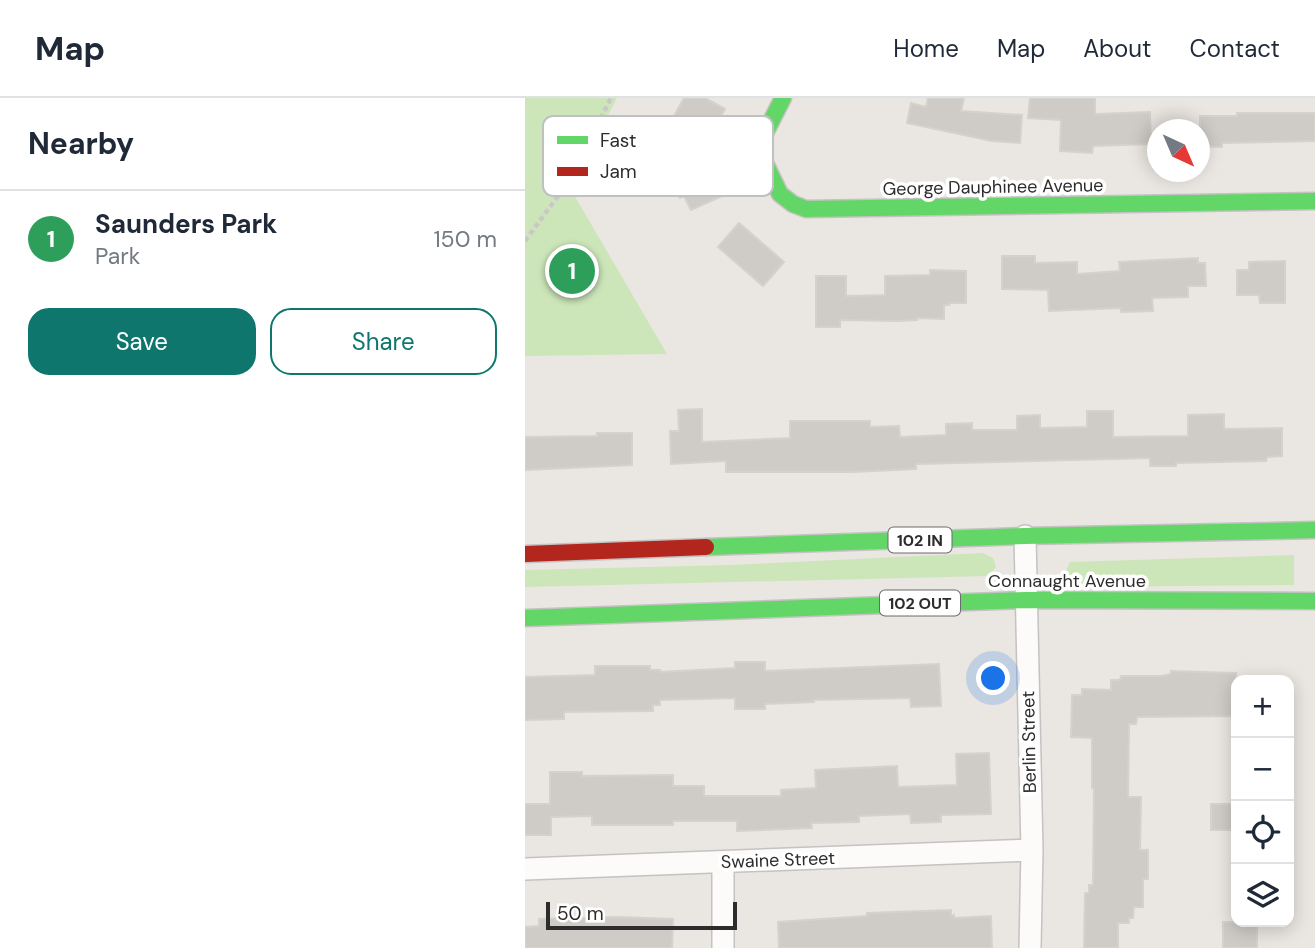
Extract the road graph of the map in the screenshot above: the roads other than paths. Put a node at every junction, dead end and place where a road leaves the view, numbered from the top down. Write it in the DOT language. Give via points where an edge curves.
graph roads {
  1 [pos="783,98"];
  2 [pos="773,118"];
  3 [pos="773,179"];
  4 [pos="1315,201"];
  5 [pos="1315,530"];
  6 [pos="1025,536"];
  7 [pos="525,554"];
  8 [pos="1026,600"];
  9 [pos="1315,601"];
  10 [pos="525,618"];
  11 [pos="1032,850"];
  12 [pos="723,862"];
  13 [pos="525,869"];
  14 [pos="723,948"];
  15 [pos="1030,948"];
  1 -- 2 [label="main road, George Dauphinee Avenue"];
  3 -- 4 [label="main road, George Dauphinee Avenue" via="780,194 806,209"];
  5 -- 6 [label="main road, 102 IN"];
  6 -- 7 [label="main road, 102 IN"];
  6 -- 8 [label="street, Berlin Street"];
  8 -- 9 [label="main road, Connaught Avenue / 102 OUT"];
  8 -- 10 [label="main road, Connaught Avenue / 102 OUT"];
  8 -- 11 [label="street, Berlin Street"];
  11 -- 12 [label="street, Swaine Street"];
  11 -- 15 [label="street, Berlin Street"];
  12 -- 13 [label="street, Swaine Street"];
  12 -- 14 [label="street"];
}
